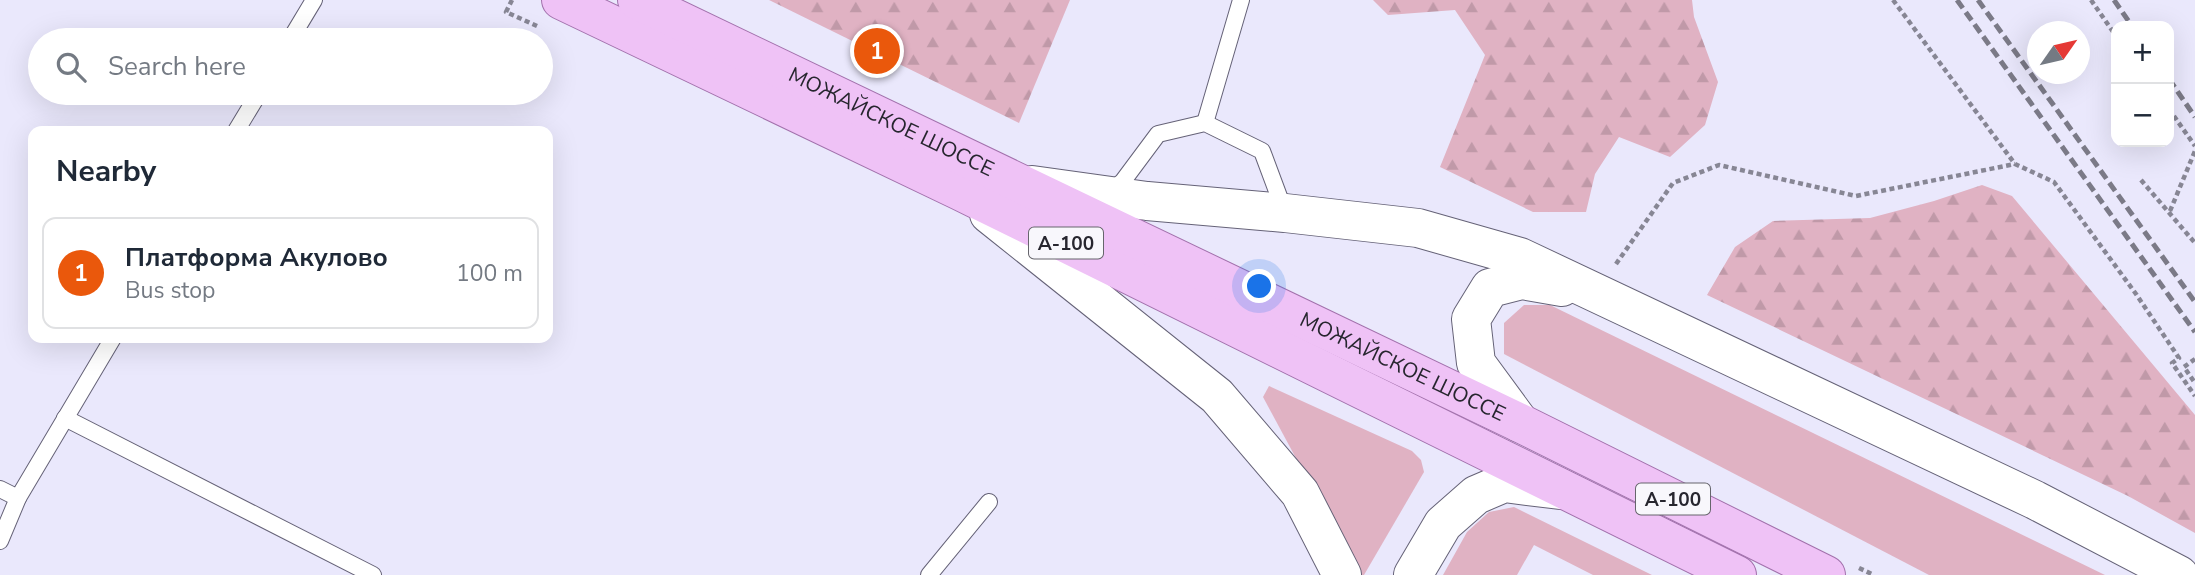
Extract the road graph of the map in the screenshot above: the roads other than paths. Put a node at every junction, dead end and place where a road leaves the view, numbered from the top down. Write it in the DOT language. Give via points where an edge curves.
graph roads {
  1 [pos="314,0"];
  2 [pos="637,0"];
  3 [pos="1241,0"];
  4 [pos="552,15"];
  5 [pos="297,28"];
  6 [pos="252,105"];
  7 [pos="1205,123"];
  8 [pos="239,126"];
  9 [pos="1016,183"];
  10 [pos="960,191"];
  11 [pos="1105,196"];
  12 [pos="1284,213"];
  13 [pos="1595,292"];
  14 [pos="110,343"];
  15 [pos="65,418"];
  16 [pos="1520,423"];
  17 [pos="0,489"];
  18 [pos="1569,491"];
  19 [pos="18,498"];
  20 [pos="989,502"];
  21 [pos="0,541"];
  22 [pos="1838,569"];
  23 [pos="373,575"];
  24 [pos="929,575"];
  25 [pos="1342,575"];
  26 [pos="1413,575"];
  27 [pos="1737,575"];
  28 [pos="2179,575"];
  1 -- 5 [label="lane"];
  2 -- 9 [label="main road, МОЖАЙСКОЕ ШОССЕ / А-100"];
  3 -- 7 [label="lane"];
  4 -- 10 [label="main road, МОЖАЙСКОЕ ШОССЕ / А-100"];
  6 -- 8 [label="lane"];
  7 -- 11 [label="lane" via="1158,134 1123,181"];
  7 -- 12 [label="lane" via="1262,151"];
  9 -- 11 [label="street"];
  9 -- 16 [label="main road, МОЖАЙСКОЕ ШОССЕ / А-100"];
  10 -- 18 [label="main road, МОЖАЙСКОЕ ШОССЕ / А-100"];
  10 -- 25 [label="street" via="1217,396 1300,493"];
  11 -- 12 [label="street"];
  12 -- 13 [label="street" via="1418,228 1520,257"];
  13 -- 16 [label="street" via="1522,280 1490,288 1471,319 1476,363"];
  13 -- 28 [label="street" via="2024,495"];
  14 -- 15 [label="lane"];
  15 -- 19 [label="lane"];
  15 -- 23 [label="lane"];
  16 -- 22 [label="main road, МОЖАЙСКОЕ ШОССЕ / А-100"];
  17 -- 19 [label="lane"];
  18 -- 26 [label="street" via="1504,483 1476,495 1443,524"];
  18 -- 27 [label="main road, МОЖАЙСКОЕ ШОССЕ / А-100"];
  19 -- 21 [label="lane"];
  20 -- 24 [label="lane"];
}
